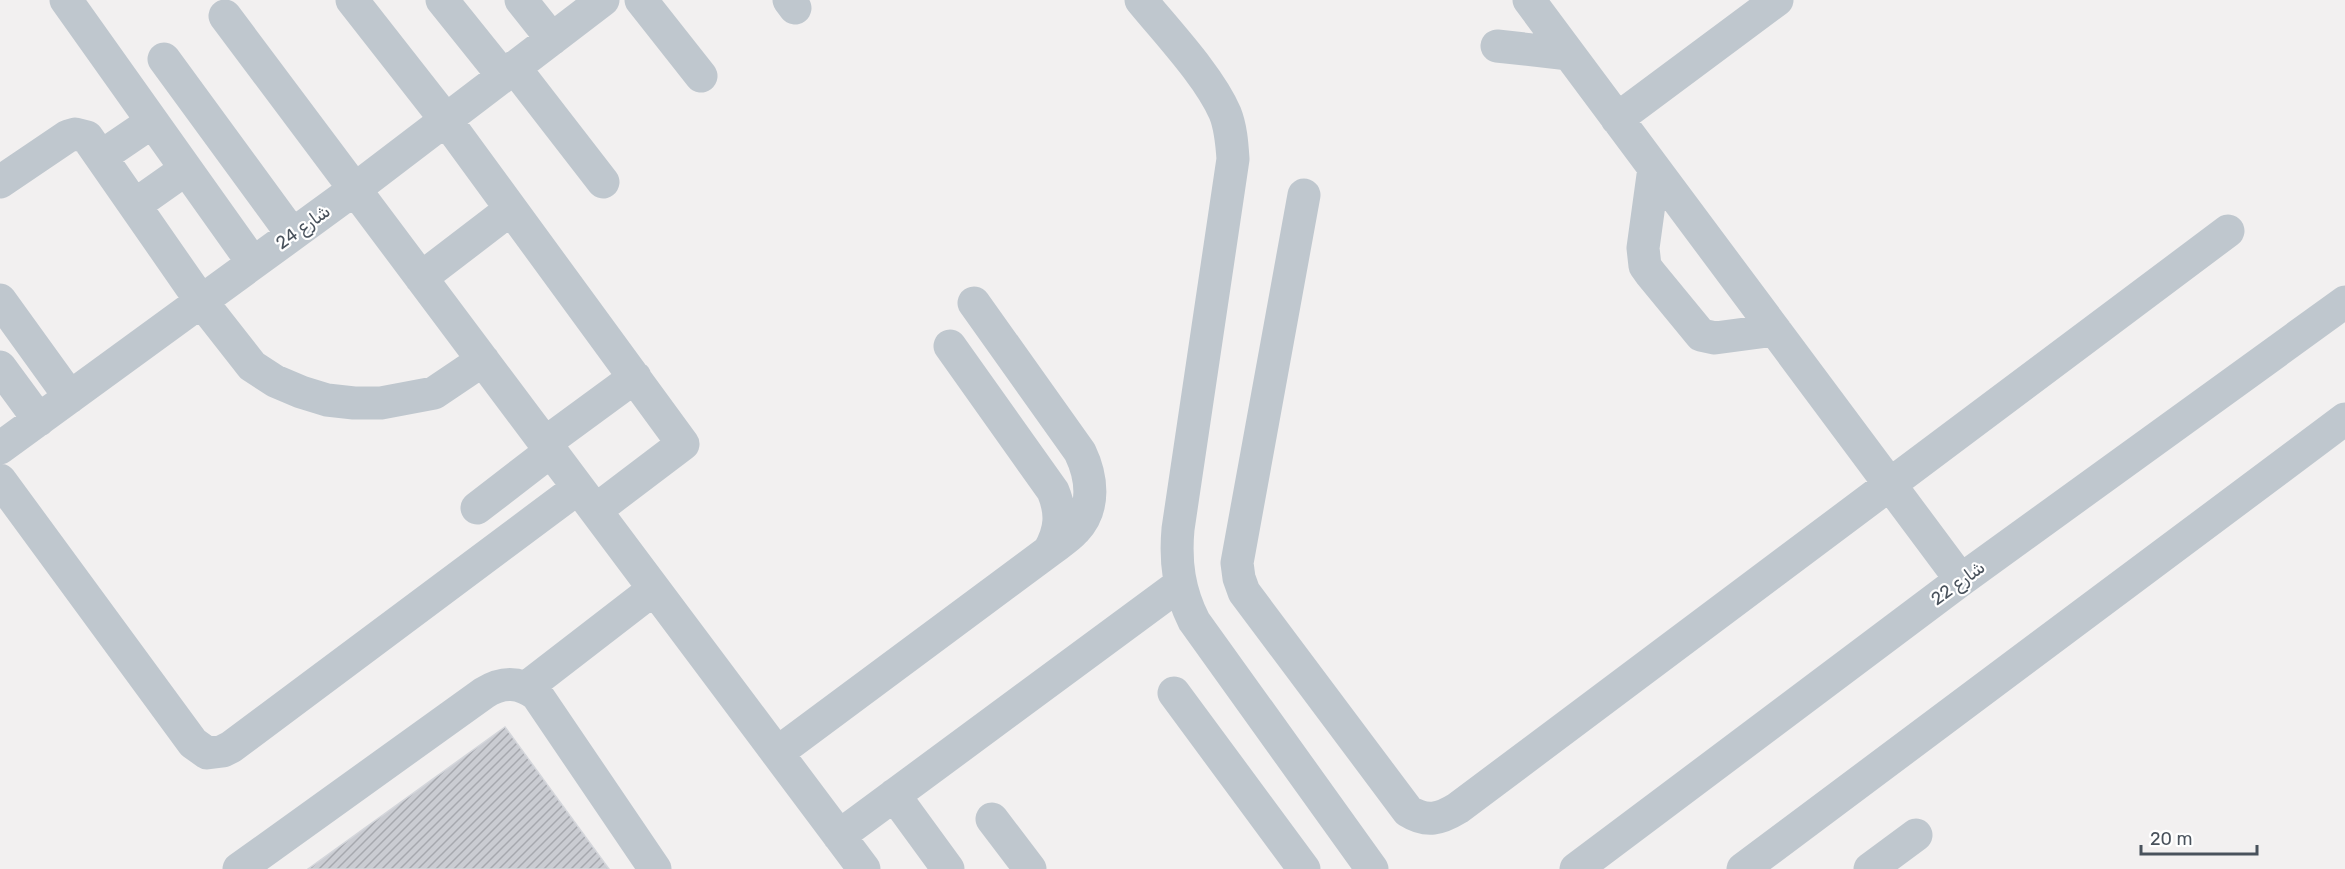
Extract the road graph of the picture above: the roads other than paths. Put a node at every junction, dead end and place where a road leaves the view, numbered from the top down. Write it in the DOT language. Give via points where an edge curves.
graph roads {
  1 [pos="66,0"];
  2 [pos="352,0"];
  3 [pos="442,0"];
  4 [pos="521,0"];
  5 [pos="641,0"];
  6 [pos="1141,0"];
  7 [pos="1528,0"];
  8 [pos="1777,0"];
  9 [pos="598,1"];
  10 [pos="225,16"];
  11 [pos="552,39"];
  12 [pos="1497,46"];
  13 [pos="1569,54"];
  14 [pos="164,59"];
  15 [pos="509,72"];
  16 [pos="701,76"];
  17 [pos="1617,119"];
  18 [pos="446,120"];
  19 [pos="152,122"];
  20 [pos="102,156"];
  21 [pos="1654,168"];
  22 [pos="186,169"];
  23 [pos="0,182"];
  24 [pos="603,182"];
  25 [pos="355,189"];
  26 [pos="1304,195"];
  27 [pos="135,205"];
  28 [pos="511,209"];
  29 [pos="2228,231"];
  30 [pos="292,234"];
  31 [pos="253,263"];
  32 [pos="421,278"];
  33 [pos="0,300"];
  34 [pos="201,301"];
  35 [pos="2345,302"];
  36 [pos="974,303"];
  37 [pos="1775,330"];
  38 [pos="950,346"];
  39 [pos="483,360"];
  40 [pos="0,367"];
  41 [pos="635,377"];
  42 [pos="70,397"];
  43 [pos="2345,419"];
  44 [pos="39,420"];
  45 [pos="548,447"];
  46 [pos="0,448"];
  47 [pos="0,480"];
  48 [pos="1890,484"];
  49 [pos="587,499"];
  50 [pos="477,508"];
  51 [pos="1049,551"];
  52 [pos="1961,580"];
  53 [pos="1179,585"];
  54 [pos="654,589"];
  55 [pos="527,687"];
  56 [pos="1174,693"];
  57 [pos="777,753"];
  58 [pos="894,795"];
  59 [pos="992,819"];
  60 [pos="1916,835"];
  61 [pos="839,836"];
  62 [pos="239,869"];
  63 [pos="656,869"];
  64 [pos="864,869"];
  65 [pos="948,869"];
  66 [pos="1030,869"];
  67 [pos="1304,869"];
  68 [pos="1372,869"];
  69 [pos="1576,869"];
  70 [pos="1743,869"];
  71 [pos="1870,869"];
  1 -- 19 [label="street"];
  2 -- 18 [label="street"];
  3 -- 15 [label="street"];
  4 -- 11 [label="street"];
  5 -- 16 [label="street"];
  6 -- 53 [label="street" via="1216,96 1226,116 1233,159 1178,530"];
  7 -- 13 [label="street"];
  8 -- 17 [label="street"];
  9 -- 11 [label="street, شارع 24"];
  10 -- 25 [label="street"];
  11 -- 15 [label="street, شارع 24"];
  12 -- 13 [label="street"];
  13 -- 17 [label="street"];
  14 -- 30 [label="street"];
  15 -- 18 [label="street, شارع 24"];
  15 -- 24 [label="street"];
  17 -- 21 [label="street"];
  18 -- 25 [label="street, شارع 24"];
  18 -- 28 [label="street"];
  19 -- 20 [label="street"];
  19 -- 22 [label="street"];
  20 -- 23 [label="street" via="87,137 68,135"];
  20 -- 27 [label="street"];
  21 -- 37 [label="street"];
  21 -- 37 [label="street" via="1643,248 1650,273 1701,335 1715,338"];
  22 -- 27 [label="street"];
  22 -- 31 [label="street"];
  25 -- 30 [label="street, شارع 24"];
  25 -- 32 [label="street"];
  26 -- 48 [label="street" via="1238,564 1239,578 1253,605 1408,811 1417,817 1438,819 1458,808"];
  27 -- 34 [label="street"];
  28 -- 32 [label="street"];
  28 -- 41 [label="street"];
  29 -- 48 [label="street"];
  30 -- 31 [label="street, شارع 24"];
  31 -- 34 [label="street, شارع 24"];
  32 -- 39 [label="street"];
  33 -- 42 [label="street"];
  34 -- 39 [label="street" via="252,366 275,381 327,400 354,404 408,400 434,393"];
  34 -- 42 [label="street, شارع 24"];
  35 -- 52 [label="street, شارع 22"];
  36 -- 51 [label="street" via="1087,466 1091,483 1085,515 1076,530"];
  37 -- 48 [label="street"];
  38 -- 51 [label="street" via="1053,491 1060,521"];
  39 -- 45 [label="street"];
  40 -- 44 [label="street"];
  41 -- 45 [label="street"];
  41 -- 49 [label="street" via="683,444"];
  42 -- 44 [label="street, شارع 24"];
  43 -- 70 [label="street"];
  44 -- 46 [label="street, شارع 24"];
  45 -- 49 [label="street"];
  45 -- 50 [label="street"];
  47 -- 49 [label="street" via="193,743 207,753 231,747"];
  48 -- 52 [label="street"];
  49 -- 54 [label="street"];
  51 -- 57 [label="street"];
  52 -- 69 [label="street, شارع 22"];
  53 -- 58 [label="street"];
  53 -- 68 [label="street" via="1194,621"];
  54 -- 55 [label="street"];
  54 -- 57 [label="street"];
  55 -- 62 [label="street" via="504,684 484,693"];
  55 -- 63 [label="street" via="537,695"];
  56 -- 67 [label="street"];
  57 -- 61 [label="street"];
  58 -- 61 [label="street"];
  58 -- 65 [label="street"];
  59 -- 66 [label="street"];
  60 -- 71 [label="street"];
  61 -- 64 [label="street"];
}
